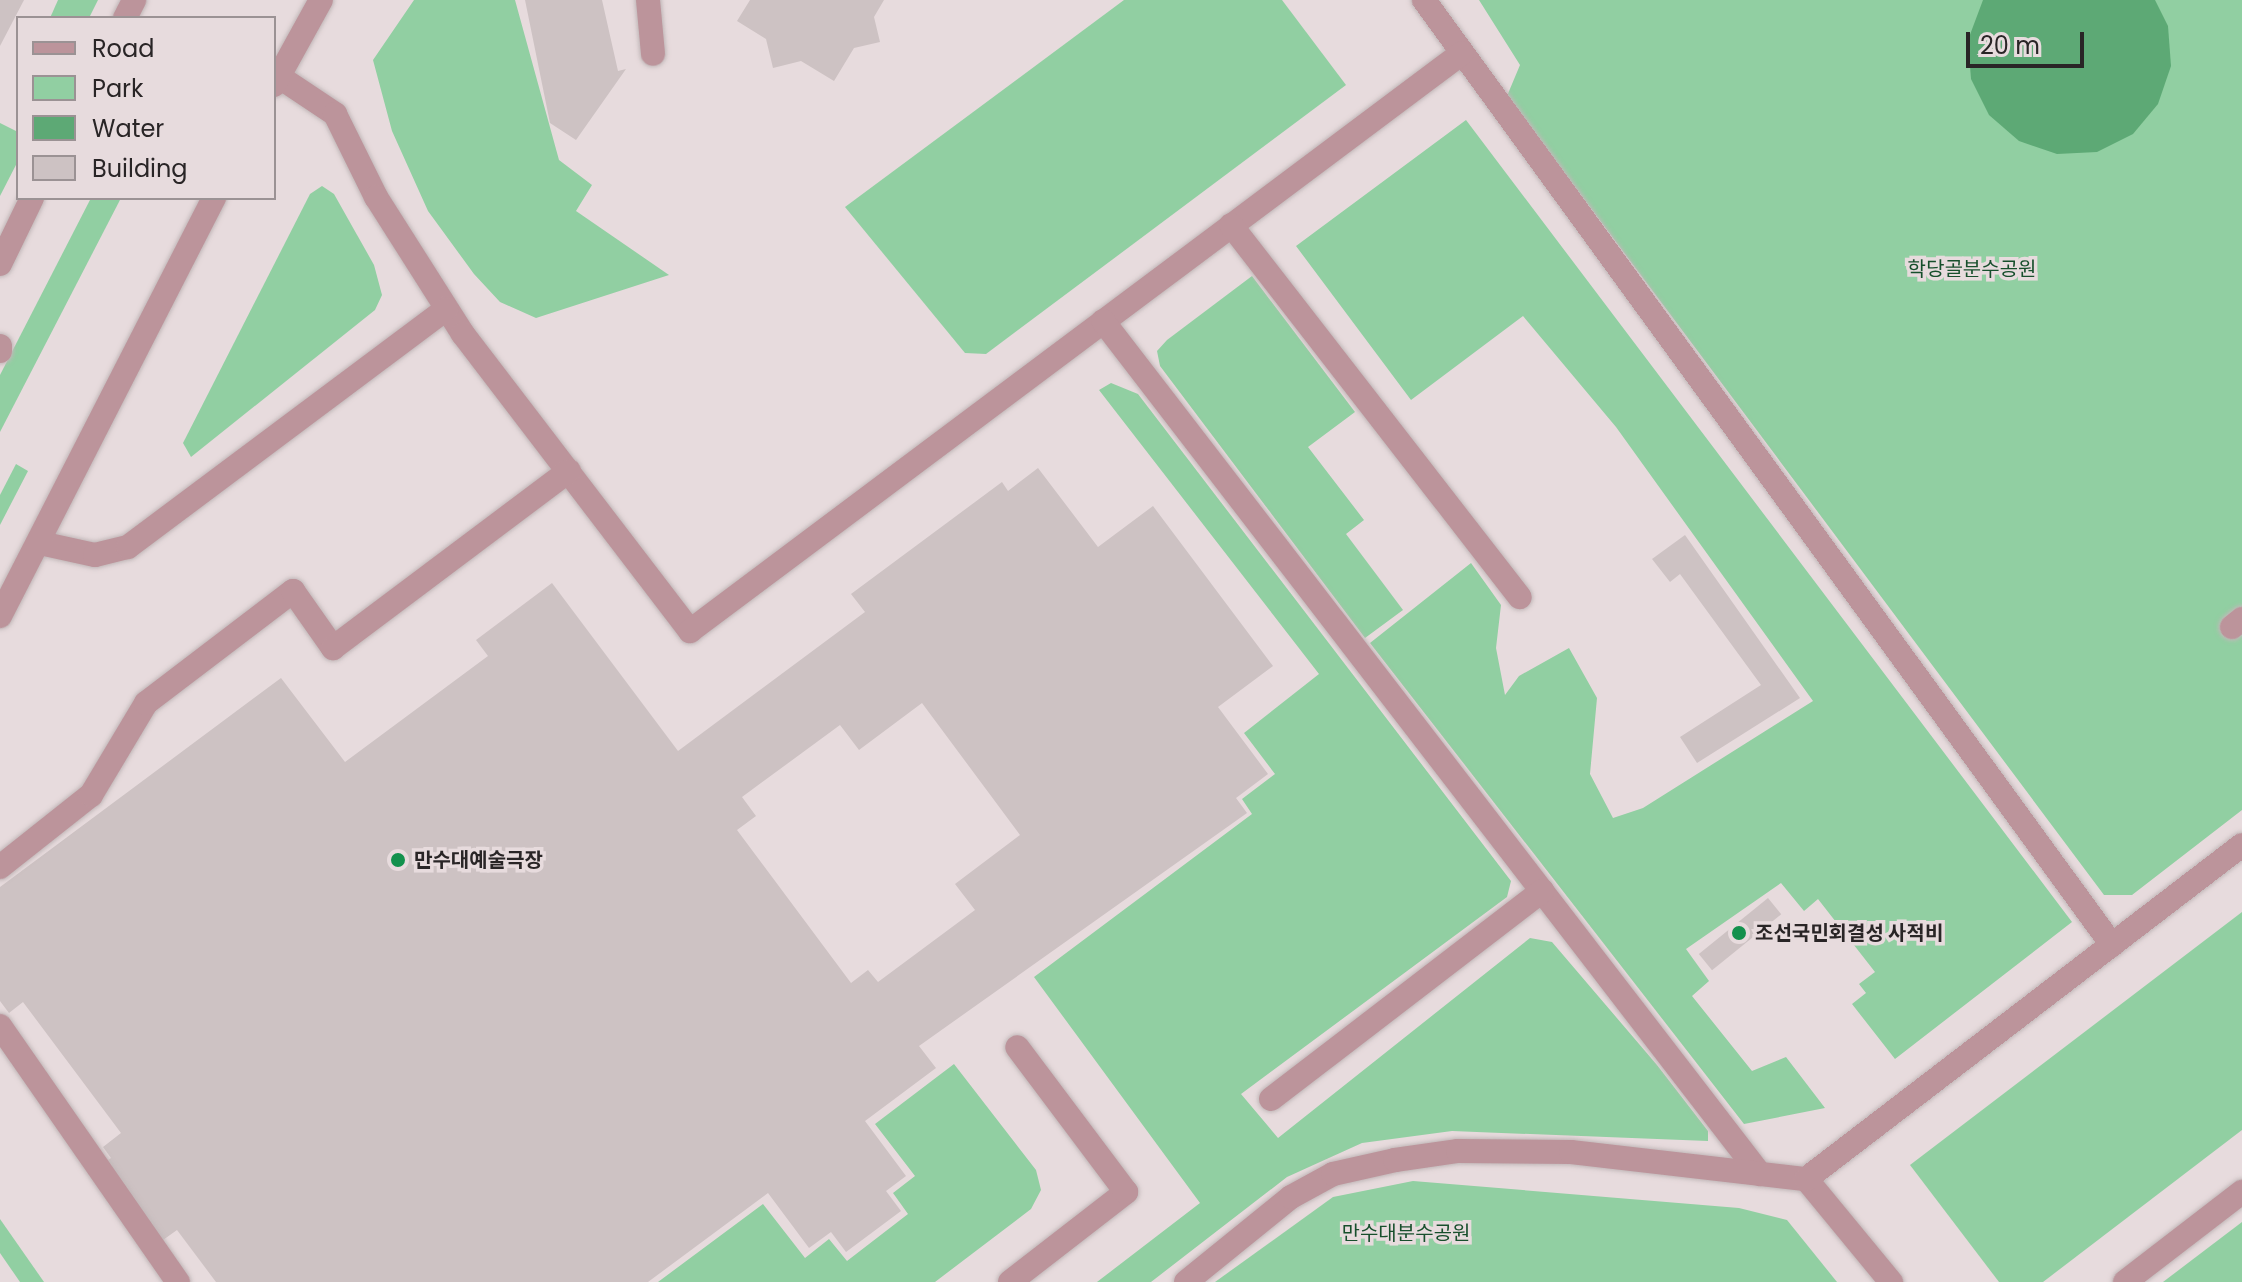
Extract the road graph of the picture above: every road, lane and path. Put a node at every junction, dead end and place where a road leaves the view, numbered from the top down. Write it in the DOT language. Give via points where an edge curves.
graph roads {
  1 [pos="321,0"];
  2 [pos="648,0"];
  3 [pos="1424,0"];
  4 [pos="1462,53"];
  5 [pos="653,54"];
  6 [pos="276,81"];
  7 [pos="31,200"];
  8 [pos="212,200"];
  9 [pos="1231,225"];
  10 [pos="0,264"];
  11 [pos="446,309"];
  12 [pos="1103,321"];
  13 [pos="569,471"];
  14 [pos="40,543"];
  15 [pos="1520,597"];
  16 [pos="0,616"];
  17 [pos="2242,845"];
  18 [pos="0,867"];
  19 [pos="1542,891"];
  20 [pos="2112,945"];
  21 [pos="0,1026"];
  22 [pos="1017,1047"];
  23 [pos="1271,1099"];
  24 [pos="1760,1174"];
  25 [pos="1806,1179"];
  26 [pos="2242,1192"];
  27 [pos="178,1282"];
  28 [pos="1010,1282"];
  29 [pos="1186,1282"];
  30 [pos="1891,1282"];
  31 [pos="2125,1282"];
  1 -- 6 [label="street"];
  2 -- 5 [label="street"];
  3 -- 4 [label="street"];
  4 -- 9 [label="street"];
  4 -- 20 [label="street"];
  6 -- 11 [label="street" via="335,114"];
  7 -- 10 [label="street"];
  8 -- 14 [label="street"];
  9 -- 12 [label="street"];
  9 -- 15 [label="street"];
  11 -- 13 [label="street"];
  11 -- 14 [label="street" via="128,547 95,555"];
  12 -- 13 [label="street" via="690,631"];
  12 -- 19 [label="street"];
  13 -- 18 [label="street" via="333,648 293,591 146,703 91,795"];
  14 -- 16 [label="street"];
  17 -- 20 [label="street"];
  19 -- 23 [label="street"];
  19 -- 24 [label="street"];
  20 -- 25 [label="street"];
  21 -- 27 [label="street"];
  22 -- 28 [label="street" via="1126,1192"];
  24 -- 25 [label="street"];
  24 -- 29 [label="street" via="1571,1152 1458,1151 1395,1160 1333,1174 1291,1197"];
  25 -- 30 [label="street"];
  26 -- 31 [label="street"];
}
